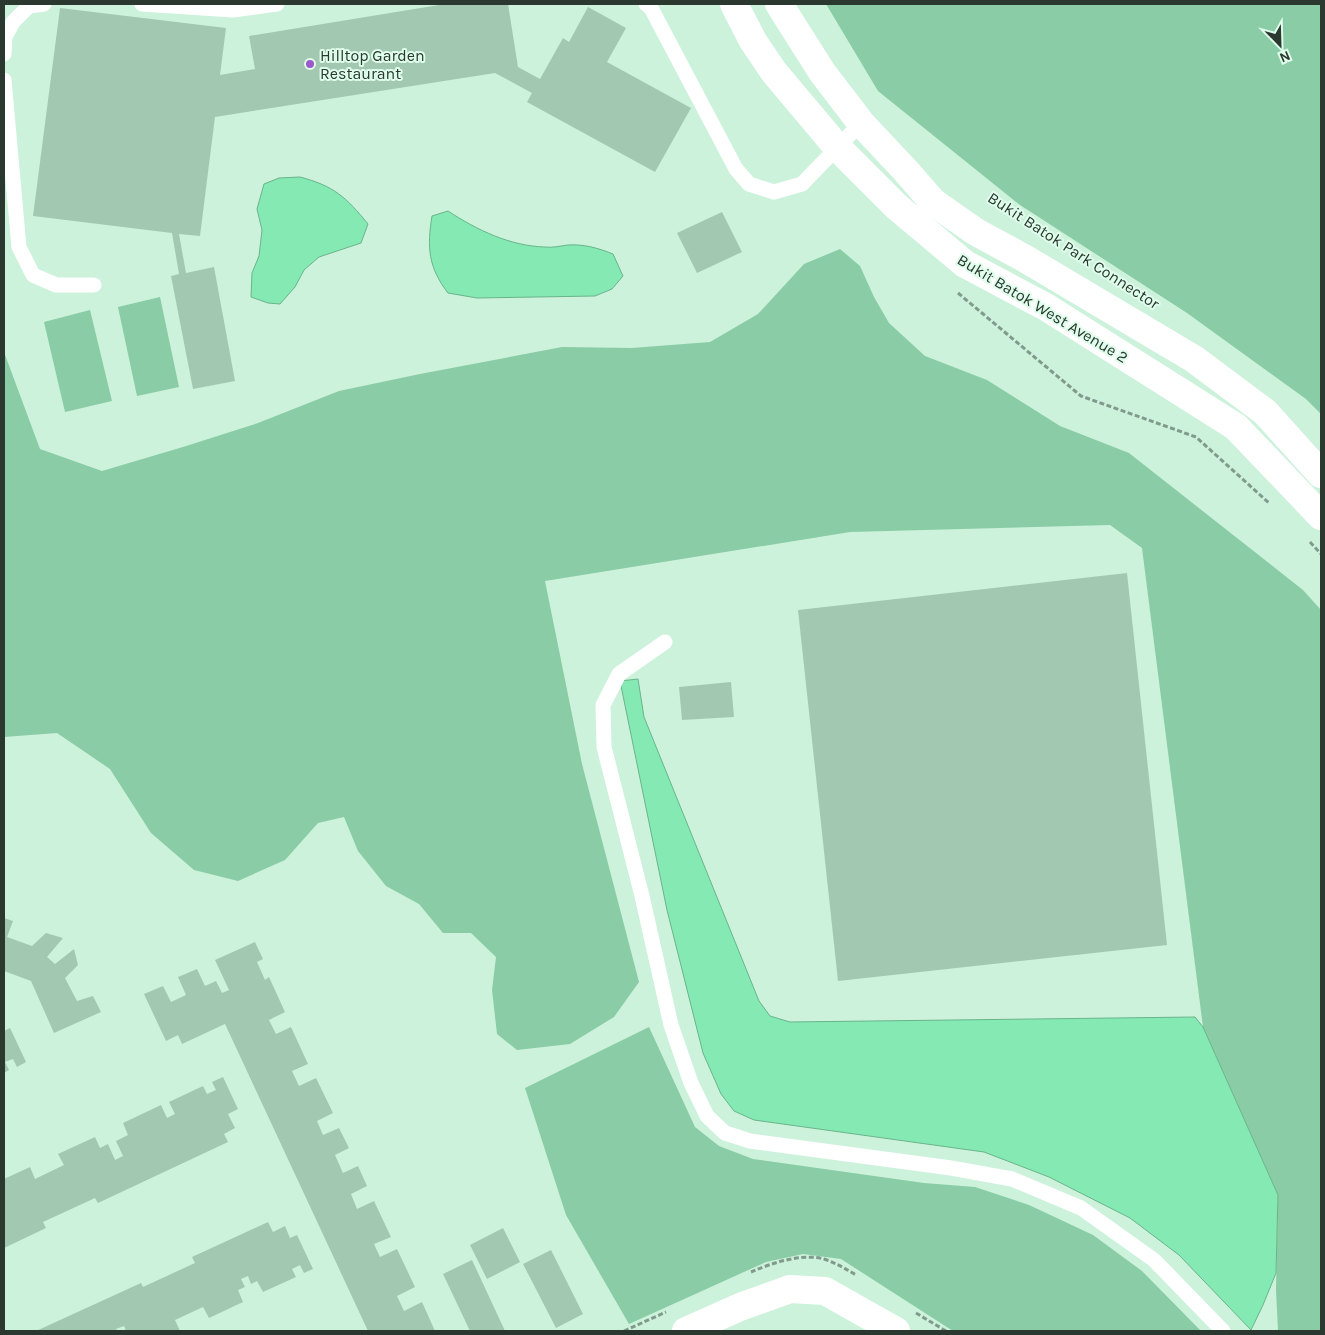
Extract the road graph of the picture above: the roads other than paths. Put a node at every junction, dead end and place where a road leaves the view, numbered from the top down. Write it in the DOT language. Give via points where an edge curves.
graph roads {
  1 [pos="44,4"];
  2 [pos="142,4"];
  3 [pos="277,4"];
  4 [pos="646,4"];
  5 [pos="734,4"];
  6 [pos="779,4"];
  7 [pos="4,54"];
  8 [pos="4,80"];
  9 [pos="861,123"];
  10 [pos="837,147"];
  11 [pos="94,285"];
  12 [pos="1321,474"];
  13 [pos="1313,526"];
  14 [pos="665,642"];
  15 [pos="686,1331"];
  16 [pos="896,1331"];
  17 [pos="1223,1331"];
  1 -- 7 [label="lane" via="29,6 13,22 5,37"];
  2 -- 3 [label="lane" via="233,10"];
  4 -- 10 [label="lane" via="736,170 749,184 774,192 802,184"];
  5 -- 10 [label="main road, Bukit Batok West Avenue 2" via="774,72"];
  6 -- 9 [label="main road, Bukit Batok West Avenue 2" via="822,72"];
  8 -- 11 [label="lane" via="19,247 33,275 56,285"];
  9 -- 10 [label="lane"];
  9 -- 12 [label="main road, Bukit Batok West Avenue 2" via="933,202 976,232 1194,359 1265,412"];
  10 -- 13 [label="main road, Bukit Batok West Avenue 2" via="897,207 965,264 1046,307 1236,427"];
  14 -- 17 [label="lane" via="619,674 603,705 604,747 671,1025 691,1083 707,1116 726,1133 750,1141 1012,1179 1080,1208 1154,1260"];
  15 -- 16 [label="main road" via="790,1289 825,1291"];
}
